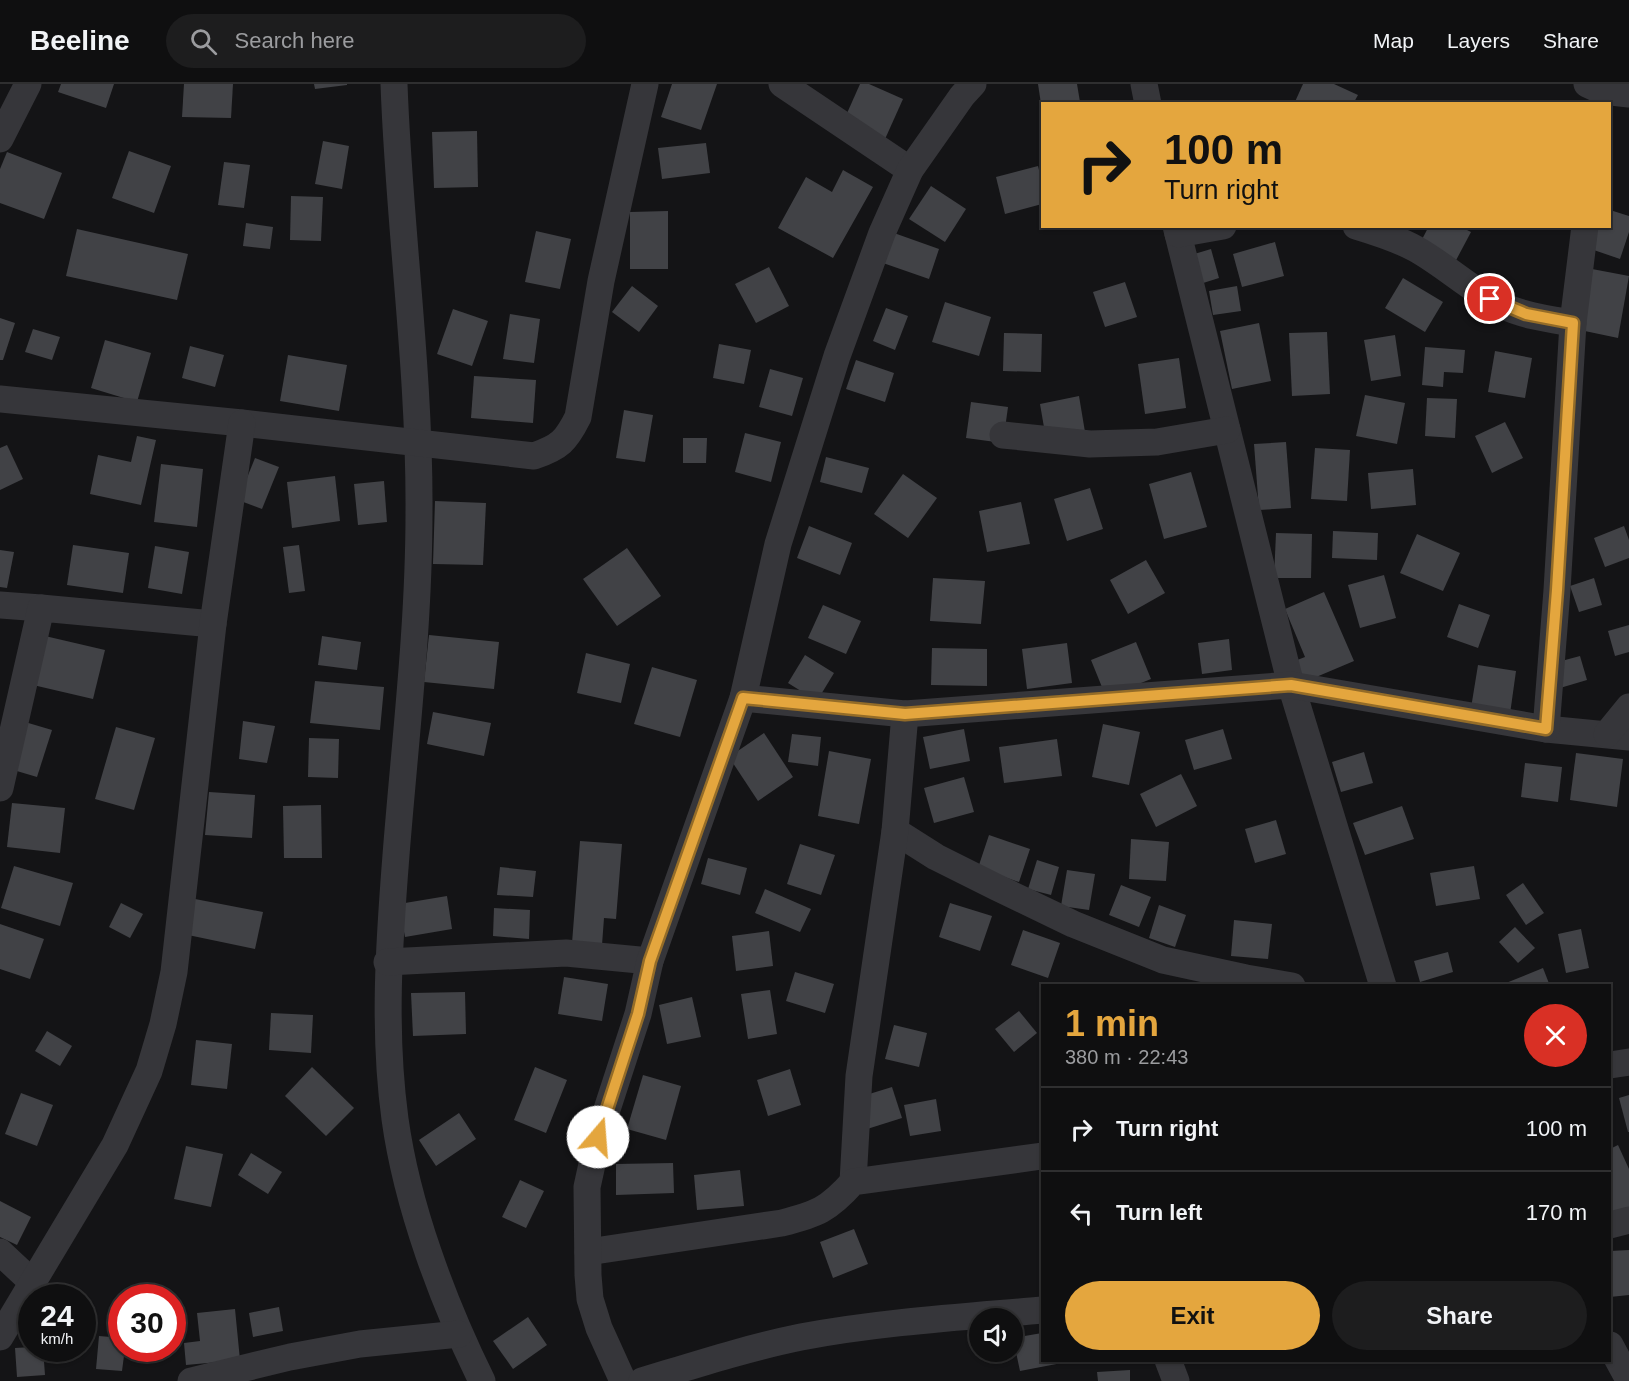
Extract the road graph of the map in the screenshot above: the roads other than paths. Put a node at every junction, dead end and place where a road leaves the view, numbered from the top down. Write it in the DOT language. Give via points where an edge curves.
graph roads {
  1 [pos="28,84"];
  2 [pos="394,84"];
  3 [pos="645,84"];
  4 [pos="782,84"];
  5 [pos="973,84"];
  6 [pos="1144,84"];
  7 [pos="1598,91"];
  8 [pos="1629,94"];
  9 [pos="1148,102"];
  10 [pos="0,139"];
  11 [pos="910,170"];
  12 [pos="1200,228"];
  13 [pos="1363,228"];
  14 [pos="1585,228"];
  15 [pos="1177,230"];
  16 [pos="1573,323"];
  17 [pos="0,399"];
  18 [pos="242,423"];
  19 [pos="1227,430"];
  20 [pos="1003,435"];
  21 [pos="418,443"];
  22 [pos="0,605"];
  23 [pos="41,608"];
  24 [pos="213,624"];
  25 [pos="1291,685"];
  26 [pos="743,698"];
  27 [pos="1629,707"];
  28 [pos="905,714"];
  29 [pos="1546,729"];
  30 [pos="1618,736"];
  31 [pos="0,788"];
  32 [pos="895,831"];
  33 [pos="650,961"];
  34 [pos="387,962"];
  35 [pos="1280,984"];
  36 [pos="1382,984"];
  37 [pos="1629,1062"];
  38 [pos="1611,1065"];
  39 [pos="1041,1156"];
  40 [pos="853,1182"];
  41 [pos="1629,1220"];
  42 [pos="1611,1225"];
  43 [pos="0,1252"];
  44 [pos="588,1252"];
  45 [pos="32,1282"];
  46 [pos="1041,1310"];
  47 [pos="459,1334"];
  48 [pos="0,1337"];
  49 [pos="1611,1348"];
  50 [pos="1169,1362"];
  51 [pos="1629,1380"];
  52 [pos="191,1381"];
  53 [pos="482,1381"];
  54 [pos="623,1381"];
  55 [pos="642,1381"];
  56 [pos="1176,1381"];
  1 -- 10 [label="street"];
  2 -- 21 [label="street"];
  3 -- 21 [label="street" via="602,280 578,417 570,433 555,449 534,456"];
  4 -- 11 [label="street"];
  5 -- 11 [label="street"];
  6 -- 9 [label="street"];
  7 -- 8 [label="street"];
  11 -- 26 [label="street" via="882,232 837,356 778,544"];
  12 -- 15 [label="street"];
  13 -- 16 [label="street" via="1416,249 1503,306"];
  14 -- 16 [label="street"];
  15 -- 19 [label="street"];
  16 -- 29 [label="street"];
  17 -- 18 [label="street"];
  18 -- 21 [label="street"];
  18 -- 24 [label="street"];
  19 -- 20 [label="street" via="1157,442 1090,444"];
  19 -- 25 [label="street"];
  21 -- 34 [label="street" via="417,595"];
  22 -- 23 [label="street"];
  23 -- 24 [label="street"];
  23 -- 31 [label="street"];
  24 -- 45 [label="street" via="174,972 163,1024 149,1071 115,1145"];
  25 -- 28 [label="street"];
  25 -- 29 [label="street"];
  25 -- 36 [label="street"];
  26 -- 28 [label="street"];
  26 -- 33 [label="street"];
  27 -- 30 [label="street"];
  28 -- 32 [label="street"];
  29 -- 30 [label="street"];
  32 -- 35 [label="street" via="996,887 1073,924 1163,960"];
  32 -- 40 [label="street" via="859,1076"];
  33 -- 34 [label="street" via="566,953"];
  33 -- 44 [label="street" via="587,1187"];
  34 -- 47 [label="street" via="387,1042 395,1121 412,1203"];
  37 -- 38 [label="street"];
  39 -- 40 [label="street"];
  40 -- 44 [label="street" via="836,1201 811,1216"];
  41 -- 42 [label="street"];
  43 -- 45 [label="street"];
  44 -- 54 [label="street" via="590,1299"];
  45 -- 48 [label="street"];
  46 -- 55 [label="street" via="801,1337"];
  47 -- 52 [label="street" via="360,1344"];
  47 -- 53 [label="street"];
  49 -- 51 [label="street"];
  50 -- 56 [label="street"];
}
